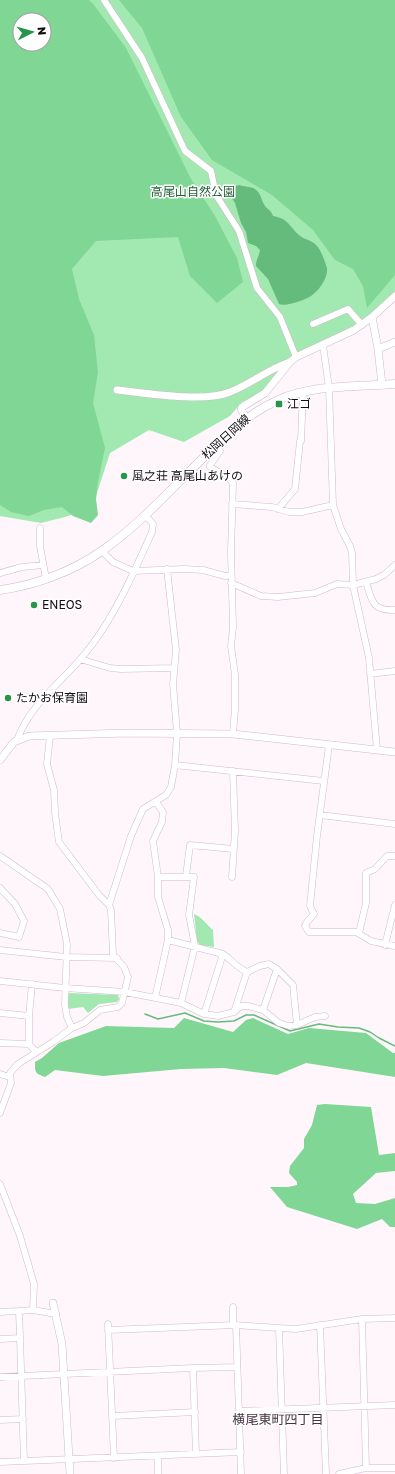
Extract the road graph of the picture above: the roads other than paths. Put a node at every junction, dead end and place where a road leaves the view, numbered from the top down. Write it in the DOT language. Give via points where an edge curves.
graph roads {
  1 [pos="104,0"];
  2 [pos="395,296"];
  3 [pos="372,317"];
  4 [pos="313,324"];
  5 [pos="362,325"];
  6 [pos="395,342"];
  7 [pos="323,345"];
  8 [pos="378,349"];
  9 [pos="296,357"];
  10 [pos="290,362"];
  11 [pos="395,384"];
  12 [pos="382,385"];
  13 [pos="329,388"];
  14 [pos="117,390"];
  15 [pos="303,392"];
  16 [pos="246,418"];
  17 [pos="216,445"];
  18 [pos="232,504"];
  19 [pos="333,505"];
  20 [pos="278,509"];
  21 [pos="145,515"];
  22 [pos="40,528"];
  23 [pos="102,551"];
  24 [pos="43,565"];
  25 [pos="395,565"];
  26 [pos="167,569"];
  27 [pos="134,571"];
  28 [pos="0,573"];
  29 [pos="231,575"];
  30 [pos="46,579"];
  31 [pos="366,582"];
  32 [pos="231,583"];
  33 [pos="353,585"];
  34 [pos="0,590"];
  35 [pos="395,610"];
  36 [pos="80,659"];
  37 [pos="174,668"];
  38 [pos="395,671"];
  39 [pos="370,674"];
  40 [pos="177,733"];
  41 [pos="233,734"];
  42 [pos="50,736"];
  43 [pos="17,740"];
  44 [pos="329,745"];
  45 [pos="377,750"];
  46 [pos="395,752"];
  47 [pos="1,756"];
  48 [pos="175,764"];
  49 [pos="233,772"];
  50 [pos="324,781"];
  51 [pos="156,802"];
  52 [pos="320,814"];
  53 [pos="395,824"];
  54 [pos="234,849"];
  55 [pos="0,856"];
  56 [pos="395,856"];
  57 [pos="186,876"];
  58 [pos="158,877"];
  59 [pos="232,877"];
  60 [pos="0,889"];
  61 [pos="109,905"];
  62 [pos="395,905"];
  63 [pos="0,933"];
  64 [pos="358,933"];
  65 [pos="168,940"];
  66 [pos="385,945"];
  67 [pos="195,946"];
  68 [pos="395,946"];
  69 [pos="0,950"];
  70 [pos="223,954"];
  71 [pos="66,957"];
  72 [pos="117,958"];
  73 [pos="276,969"];
  74 [pos="247,972"];
  75 [pos="0,981"];
  76 [pos="32,984"];
  77 [pos="65,988"];
  78 [pos="125,992"];
  79 [pos="155,998"];
  80 [pos="181,1003"];
  81 [pos="263,1010"];
  82 [pos="234,1012"];
  83 [pos="0,1013"];
  84 [pos="204,1014"];
  85 [pos="29,1016"];
  86 [pos="325,1016"];
  87 [pos="297,1025"];
  88 [pos="72,1028"];
  89 [pos="0,1043"];
  90 [pos="28,1044"];
  91 [pos="36,1052"];
  92 [pos="0,1074"];
  93 [pos="10,1077"];
  94 [pos="0,1113"];
  95 [pos="0,1184"];
  96 [pos="53,1303"];
  97 [pos="233,1308"];
  98 [pos="33,1310"];
  99 [pos="19,1311"];
  100 [pos="0,1312"];
  101 [pos="56,1314"];
  102 [pos="395,1318"];
  103 [pos="362,1319"];
  104 [pos="234,1325"];
  105 [pos="320,1325"];
  106 [pos="279,1328"];
  107 [pos="20,1338"];
  108 [pos="0,1339"];
  109 [pos="237,1367"];
  110 [pos="193,1368"];
  111 [pos="110,1372"];
  112 [pos="65,1375"];
  113 [pos="0,1377"];
  114 [pos="21,1377"];
  115 [pos="395,1404"];
  116 [pos="364,1406"];
  117 [pos="323,1407"];
  118 [pos="282,1409"];
  119 [pos="239,1410"];
  120 [pos="195,1412"];
  121 [pos="112,1416"];
  122 [pos="23,1419"];
  123 [pos="0,1420"];
  124 [pos="241,1452"];
  125 [pos="196,1454"];
  126 [pos="158,1456"];
  127 [pos="114,1458"];
  128 [pos="69,1460"];
  129 [pos="24,1461"];
  130 [pos="0,1462"];
  131 [pos="366,1468"];
  132 [pos="395,1468"];
  133 [pos="70,1474"];
  134 [pos="158,1474"];
  135 [pos="242,1474"];
  136 [pos="284,1474"];
  137 [pos="326,1474"];
  138 [pos="339,1474"];
  1 -- 9 [label="street" via="142,58 185,151 210,171 216,195 239,231 257,288 280,317"];
  2 -- 3 [label="street"];
  3 -- 5 [label="street"];
  3 -- 8 [label="street"];
  4 -- 5 [label="street" via="348,309"];
  5 -- 7 [label="street"];
  6 -- 8 [label="street"];
  7 -- 9 [label="street"];
  7 -- 13 [label="street"];
  8 -- 12 [label="street"];
  9 -- 10 [label="street"];
  10 -- 14 [label="street" via="220,395 168,396"];
  10 -- 16 [label="street" via="265,393 242,407"];
  11 -- 12 [label="main road, 松岡日岡線"];
  12 -- 13 [label="main road, 松岡日岡線"];
  13 -- 15 [label="main road, 松岡日岡線"];
  13 -- 19 [label="street"];
  15 -- 16 [label="main road, 松岡日岡線" via="277,400"];
  15 -- 20 [label="street" via="301,441 295,489"];
  16 -- 17 [label="main road, 松岡日岡線"];
  17 -- 18 [label="street" via="220,451 210,467 228,477 233,483"];
  17 -- 21 [label="main road, 松岡日岡線"];
  18 -- 20 [label="street"];
  18 -- 29 [label="street"];
  19 -- 20 [label="street" via="302,512"];
  19 -- 33 [label="street" via="350,546"];
  21 -- 23 [label="main road, 松岡日岡線"];
  21 -- 27 [label="street" via="153,524 152,530"];
  22 -- 24 [label="street"];
  23 -- 27 [label="street" via="113,562"];
  23 -- 30 [label="main road, 松岡日岡線"];
  24 -- 28 [label="street"];
  24 -- 30 [label="street"];
  25 -- 31 [label="street" via="380,578"];
  26 -- 27 [label="street"];
  26 -- 29 [label="street" via="203,570 225,576"];
  26 -- 37 [label="street" via="175,644"];
  27 -- 36 [label="street" via="116,608"];
  29 -- 32 [label="street"];
  30 -- 34 [label="main road, 松岡日岡線" via="19,588"];
  31 -- 33 [label="street"];
  31 -- 35 [label="street" via="378,608"];
  32 -- 33 [label="street" via="261,596 278,597 315,594 337,584"];
  32 -- 41 [label="street" via="231,646 235,675"];
  33 -- 39 [label="street"];
  36 -- 37 [label="street" via="110,668"];
  36 -- 43 [label="street" via="31,713 22,726"];
  37 -- 40 [label="street"];
  38 -- 39 [label="street"];
  39 -- 45 [label="street"];
  40 -- 41 [label="street"];
  40 -- 42 [label="street"];
  40 -- 48 [label="street"];
  41 -- 44 [label="street"];
  42 -- 43 [label="street" via="29,736"];
  42 -- 61 [label="street" via="47,764 54,790 59,842 99,896"];
  43 -- 47 [label="street"];
  44 -- 45 [label="street"];
  44 -- 50 [label="street"];
  45 -- 46 [label="street"];
  48 -- 49 [label="street"];
  48 -- 51 [label="street" via="171,787 166,795"];
  49 -- 50 [label="street"];
  49 -- 54 [label="street"];
  50 -- 52 [label="street"];
  51 -- 58 [label="street" via="163,812 162,822 153,841"];
  51 -- 61 [label="street" via="143,809 131,836"];
  52 -- 53 [label="street"];
  52 -- 64 [label="street" via="310,906 314,914 305,926 309,932"];
  54 -- 57 [label="street" via="190,845"];
  54 -- 59 [label="street"];
  55 -- 71 [label="street" via="48,889 60,909 67,944"];
  56 -- 64 [label="street" via="387,856 375,869 366,873 366,904"];
  57 -- 58 [label="street"];
  57 -- 67 [label="street" via="194,877 190,915"];
  58 -- 65 [label="street" via="158,898 168,930"];
  60 -- 63 [label="street" via="15,904 24,921 19,937"];
  61 -- 72 [label="street" via="113,955"];
  62 -- 66 [label="street"];
  64 -- 66 [label="street" via="371,941"];
  65 -- 67 [label="street"];
  65 -- 79 [label="street"];
  66 -- 68 [label="street"];
  67 -- 70 [label="street"];
  67 -- 80 [label="street"];
  69 -- 71 [label="street"];
  70 -- 74 [label="street" via="238,968"];
  70 -- 84 [label="street"];
  71 -- 72 [label="street"];
  71 -- 77 [label="street"];
  72 -- 78 [label="street" via="128,977"];
  73 -- 74 [label="street" via="269,964"];
  73 -- 81 [label="street"];
  73 -- 87 [label="street" via="293,984"];
  74 -- 82 [label="street"];
  75 -- 76 [label="street"];
  76 -- 77 [label="street"];
  76 -- 85 [label="street"];
  77 -- 78 [label="street"];
  77 -- 88 [label="street" via="64,1005"];
  78 -- 79 [label="street"];
  78 -- 88 [label="street" via="118,1007 100,1010 84,1023"];
  79 -- 80 [label="street"];
  80 -- 84 [label="street"];
  81 -- 82 [label="street" via="241,1006"];
  81 -- 87 [label="street" via="279,1024"];
  82 -- 84 [label="street" via="218,1016"];
  83 -- 85 [label="street"];
  85 -- 90 [label="street"];
  86 -- 87 [label="street" via="315,1017"];
  88 -- 91 [label="street"];
  89 -- 90 [label="street"];
  90 -- 91 [label="street"];
  91 -- 93 [label="street" via="18,1064 10,1073"];
  92 -- 93 [label="street"];
  93 -- 94 [label="street" via="11,1083"];
  95 -- 98 [label="street" via="20,1236 34,1284"];
  96 -- 101 [label="street"];
  97 -- 104 [label="street"];
  98 -- 99 [label="street"];
  98 -- 101 [label="street"];
  99 -- 100 [label="street"];
  99 -- 107 [label="street"];
  101 -- 112 [label="street"];
  102 -- 103 [label="street"];
  103 -- 105 [label="street"];
  103 -- 116 [label="street"];
  104 -- 106 [label="street"];
  104 -- 109 [label="street"];
  104 -- 111 [label="street" via="108,1327"];
  105 -- 106 [label="street" via="296,1329"];
  105 -- 117 [label="street"];
  106 -- 118 [label="street"];
  107 -- 108 [label="street"];
  107 -- 114 [label="street"];
  109 -- 110 [label="street"];
  109 -- 119 [label="street"];
  110 -- 111 [label="street"];
  110 -- 120 [label="street"];
  111 -- 112 [label="street"];
  111 -- 121 [label="street"];
  112 -- 114 [label="street"];
  112 -- 128 [label="street"];
  113 -- 114 [label="street"];
  114 -- 122 [label="street"];
  115 -- 116 [label="street"];
  116 -- 117 [label="street"];
  116 -- 131 [label="street"];
  117 -- 118 [label="street"];
  117 -- 137 [label="street"];
  118 -- 119 [label="street"];
  118 -- 136 [label="street"];
  119 -- 124 [label="street"];
  120 -- 121 [label="street"];
  120 -- 125 [label="street"];
  121 -- 127 [label="street"];
  122 -- 123 [label="street"];
  122 -- 129 [label="street"];
  124 -- 125 [label="street"];
  124 -- 135 [label="street"];
  125 -- 126 [label="street"];
  126 -- 127 [label="street"];
  126 -- 134 [label="street"];
  127 -- 128 [label="street"];
  128 -- 129 [label="street"];
  128 -- 133 [label="street"];
  129 -- 130 [label="street"];
  131 -- 132 [label="street"];
  131 -- 138 [label="street"];
}
